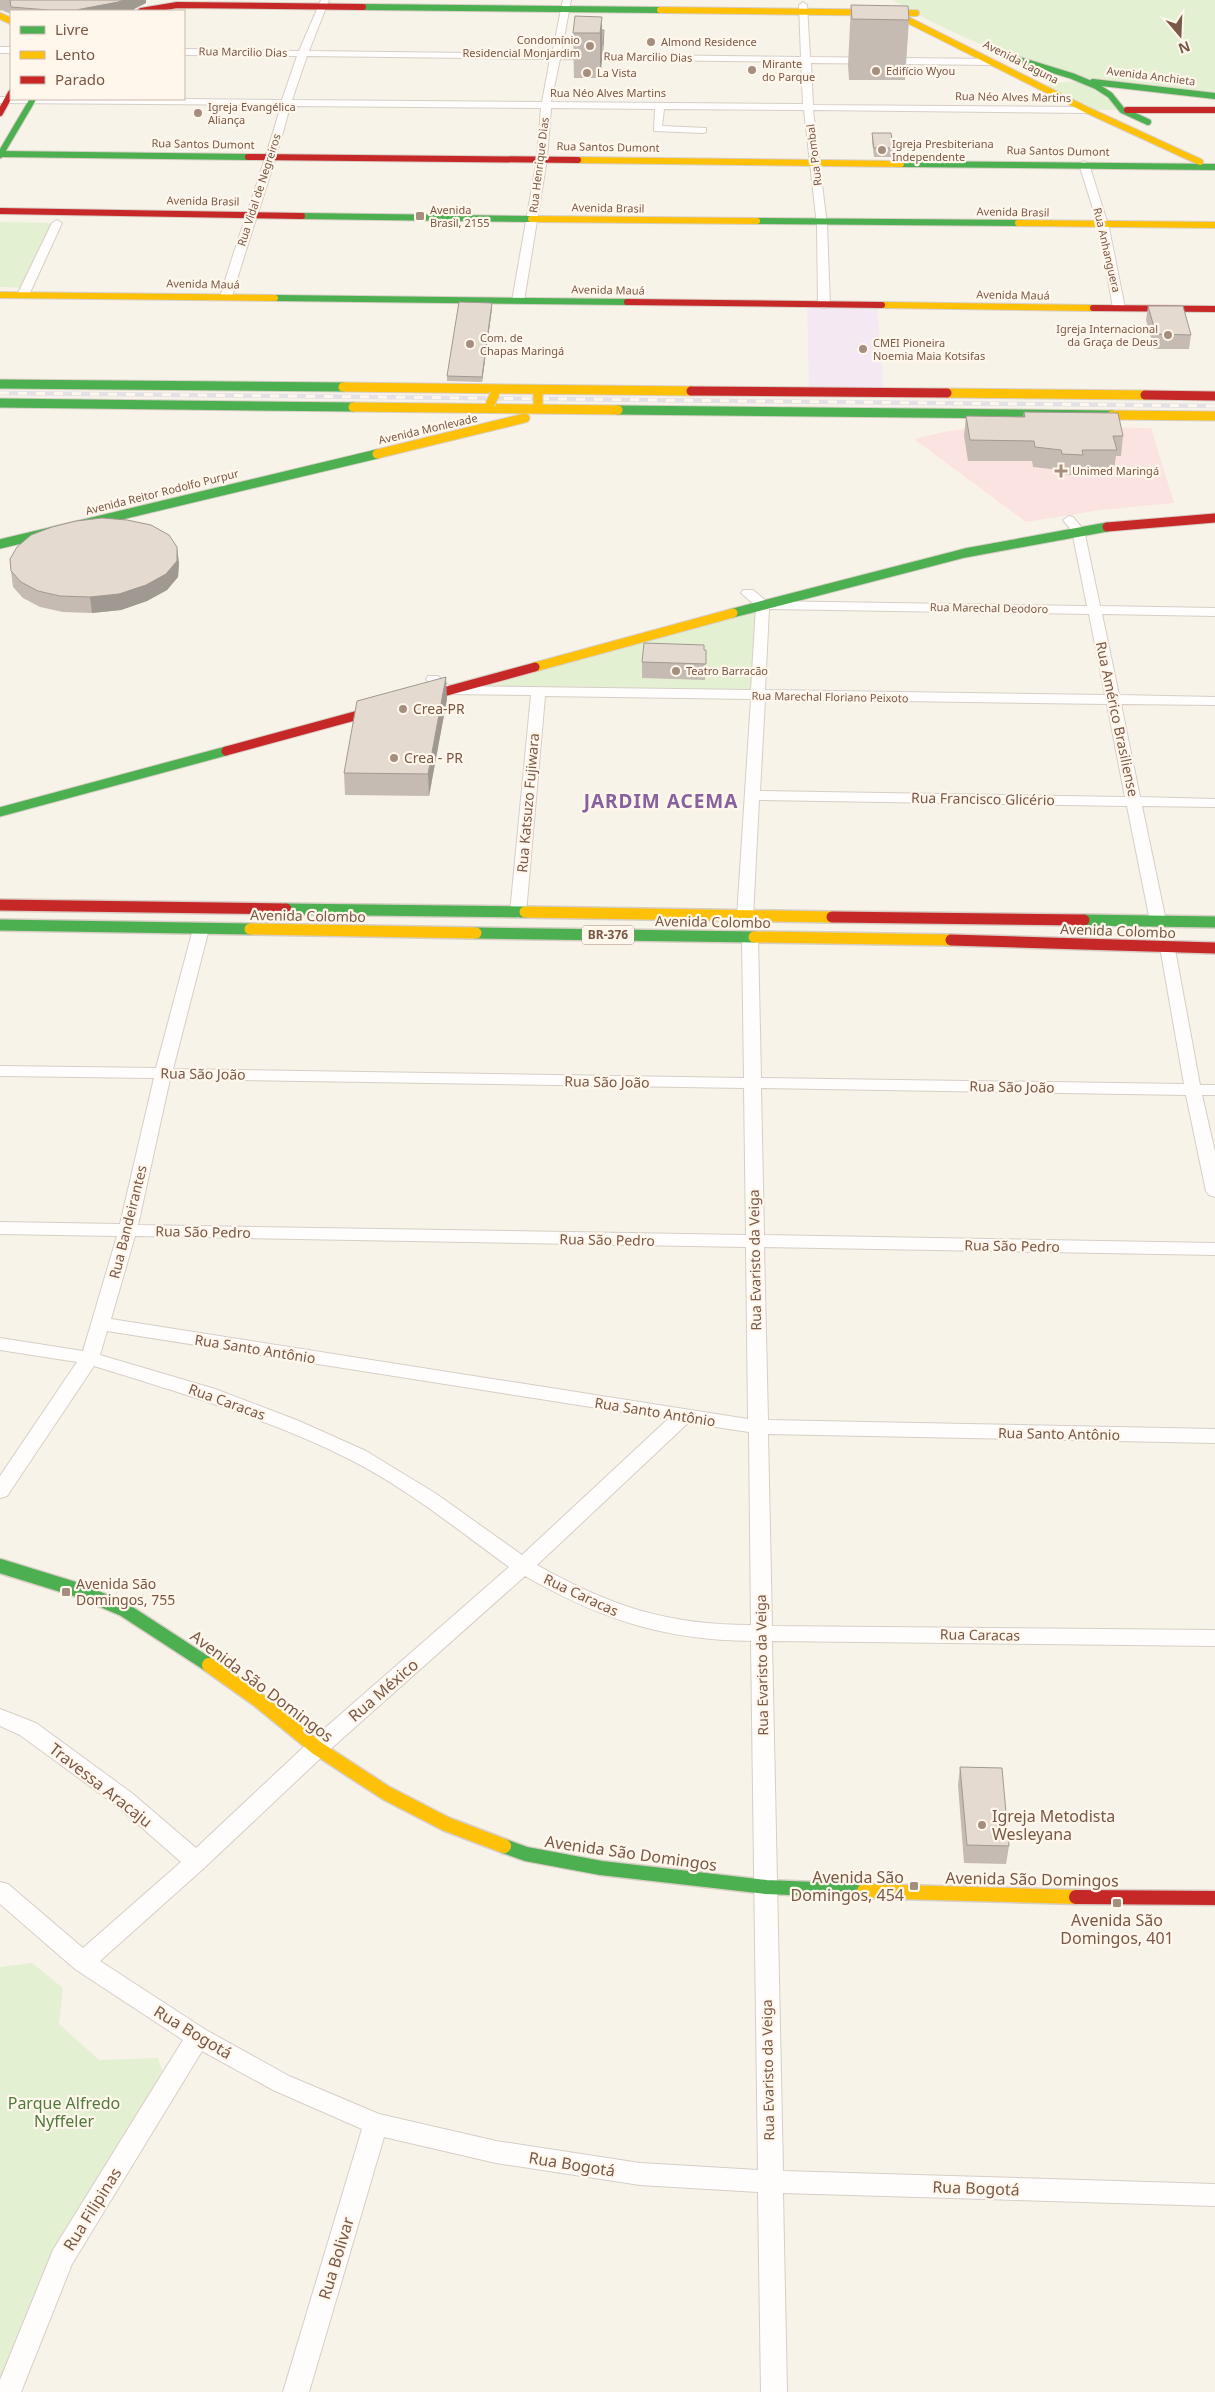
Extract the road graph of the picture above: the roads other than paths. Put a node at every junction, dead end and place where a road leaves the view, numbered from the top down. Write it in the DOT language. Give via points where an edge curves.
graph roads {
  1 [pos="146,0"];
  2 [pos="322,2"];
  3 [pos="875,3"];
  4 [pos="566,4"];
  5 [pos="896,6"];
  6 [pos="803,8"];
  7 [pos="137,10"];
  8 [pos="147,10"];
  9 [pos="185,52"];
  10 [pos="303,53"];
  11 [pos="554,56"];
  12 [pos="806,58"];
  13 [pos="993,62"];
  14 [pos="1084,81"];
  15 [pos="1044,88"];
  16 [pos="1215,96"];
  17 [pos="7,98"];
  18 [pos="32,100"];
  19 [pos="96,100"];
  20 [pos="286,103"];
  21 [pos="546,105"];
  22 [pos="660,106"];
  23 [pos="808,107"];
  24 [pos="1087,110"];
  25 [pos="1122,110"];
  26 [pos="1215,110"];
  27 [pos="0,113"];
  28 [pos="1160,129"];
  29 [pos="703,130"];
  30 [pos="0,154"];
  31 [pos="272,157"];
  32 [pos="542,159"];
  33 [pos="815,161"];
  34 [pos="1084,164"];
  35 [pos="1213,168"];
  36 [pos="0,211"];
  37 [pos="249,219"];
  38 [pos="0,222"];
  39 [pos="57,223"];
  40 [pos="531,224"];
  41 [pos="1215,225"];
  42 [pos="822,227"];
  43 [pos="1104,230"];
  44 [pos="1215,236"];
  45 [pos="0,287"];
  46 [pos="25,291"];
  47 [pos="228,293"];
  48 [pos="0,295"];
  49 [pos="519,297"];
  50 [pos="1215,299"];
  51 [pos="824,300"];
  52 [pos="1119,304"];
  53 [pos="1215,309"];
  54 [pos="0,384"];
  55 [pos="1215,396"];
  56 [pos="495,399"];
  57 [pos="536,399"];
  58 [pos="0,403"];
  59 [pos="408,408"];
  60 [pos="1215,416"];
  61 [pos="427,421"];
  62 [pos="296,468"];
  63 [pos="1215,508"];
  64 [pos="1114,514"];
  65 [pos="1087,517"];
  66 [pos="1215,518"];
  67 [pos="1069,524"];
  68 [pos="0,534"];
  69 [pos="0,544"];
  70 [pos="748,593"];
  71 [pos="763,605"];
  72 [pos="1095,610"];
  73 [pos="1215,612"];
  74 [pos="436,682"];
  75 [pos="538,693"];
  76 [pos="758,696"];
  77 [pos="1113,700"];
  78 [pos="1215,701"];
  79 [pos="752,795"];
  80 [pos="1134,801"];
  81 [pos="1215,803"];
  82 [pos="0,812"];
  83 [pos="0,905"];
  84 [pos="465,912"];
  85 [pos="518,912"];
  86 [pos="744,917"];
  87 [pos="951,919"];
  88 [pos="982,920"];
  89 [pos="1158,921"];
  90 [pos="1215,922"];
  91 [pos="0,925"];
  92 [pos="201,929"];
  93 [pos="433,933"];
  94 [pos="750,938"];
  95 [pos="946,940"];
  96 [pos="978,941"];
  97 [pos="1168,947"];
  98 [pos="1215,948"];
  99 [pos="0,1071"];
  100 [pos="163,1074"];
  101 [pos="752,1084"];
  102 [pos="1193,1090"];
  103 [pos="1215,1090"];
  104 [pos="1215,1191"];
  105 [pos="0,1228"];
  106 [pos="128,1230"];
  107 [pos="755,1242"];
  108 [pos="1215,1249"];
  109 [pos="101,1324"];
  110 [pos="0,1344"];
  111 [pos="90,1358"];
  112 [pos="682,1417"];
  113 [pos="758,1428"];
  114 [pos="1215,1436"];
  115 [pos="0,1491"];
  116 [pos="0,1566"];
  117 [pos="523,1566"];
  118 [pos="761,1633"];
  119 [pos="1215,1638"];
  120 [pos="0,1717"];
  121 [pos="317,1748"];
  122 [pos="196,1862"];
  123 [pos="766,1887"];
  124 [pos="0,1891"];
  125 [pos="1215,1898"];
  126 [pos="83,1962"];
  127 [pos="198,2037"];
  128 [pos="376,2124"];
  129 [pos="770,2182"];
  130 [pos="1215,2196"];
  131 [pos="8,2392"];
  132 [pos="296,2392"];
  133 [pos="774,2392"];
  1 -- 7 [label="main road"];
  2 -- 4 [label="main road"];
  2 -- 8 [label="main road" via="177,5"];
  2 -- 10 [label="street, Rua Vidal de Negreiros"];
  3 -- 5 [label="main road, Avenida Laguna"];
  3 -- 6 [label="main road"];
  4 -- 6 [label="main road"];
  4 -- 11 [label="street, Rua Henrique Dias"];
  5 -- 6 [label="main road"];
  5 -- 13 [label="main road, Avenida Laguna"];
  5 -- 14 [label="main road, Avenida Laguna" via="1011,58"];
  6 -- 12 [label="street, Rua Pombal"];
  9 -- 10 [label="street, Rua Marcilio Dias"];
  10 -- 11 [label="street, Rua Marcilio Dias"];
  10 -- 20 [label="street, Rua Vidal de Negreiros"];
  11 -- 12 [label="street, Rua Marcilio Dias"];
  11 -- 21 [label="street, Rua Henrique Dias"];
  12 -- 13 [label="street, Rua Marcilio Dias"];
  12 -- 23 [label="street, Rua Pombal"];
  13 -- 15 [label="main road, Avenida Laguna"];
  14 -- 15 [label="main road" via="1053,83"];
  14 -- 16 [label="main road, Avenida Anchieta"];
  14 -- 25 [label="main road, Avenida Laguna" via="1110,95"];
  15 -- 24 [label="main road, Avenida Laguna"];
  17 -- 27 [label="main road"];
  18 -- 30 [label="main road"];
  19 -- 20 [label="street, Rua Néo Alves Martins"];
  20 -- 21 [label="street, Rua Néo Alves Martins"];
  20 -- 31 [label="street, Rua Vidal de Negreiros"];
  21 -- 22 [label="street, Rua Néo Alves Martins"];
  21 -- 32 [label="street, Rua Henrique Dias"];
  22 -- 23 [label="street, Rua Néo Alves Martins"];
  22 -- 29 [label="street" via="657,129"];
  23 -- 24 [label="street, Rua Néo Alves Martins"];
  23 -- 33 [label="street, Rua Pombal"];
  24 -- 25 [label="main road, Rua Néo Alves Martins"];
  24 -- 35 [label="main road, Avenida Laguna"];
  25 -- 26 [label="main road, Rua Néo Alves Martins"];
  25 -- 28 [label="main road, Avenida Laguna"];
  30 -- 31 [label="main road, Rua Santos Dumont"];
  31 -- 32 [label="main road, Rua Santos Dumont"];
  31 -- 37 [label="street, Rua Vidal de Negreiros"];
  32 -- 33 [label="main road, Rua Santos Dumont"];
  32 -- 40 [label="street, Rua Henrique Dias"];
  33 -- 34 [label="main road, Rua Santos Dumont"];
  33 -- 42 [label="street, Rua Pombal"];
  34 -- 35 [label="main road, Rua Santos Dumont"];
  34 -- 43 [label="street, Rua Anhanguera"];
  36 -- 37 [label="main road, Avenida Brasil"];
  37 -- 39 [label="main road, Avenida Brasil"];
  37 -- 40 [label="main road, Avenida Brasil"];
  37 -- 47 [label="street, Rua Vidal de Negreiros"];
  38 -- 39 [label="main road, Avenida Brasil"];
  39 -- 46 [label="street"];
  40 -- 42 [label="main road, Avenida Brasil"];
  40 -- 49 [label="street, Rua Henrique Dias"];
  41 -- 43 [label="main road, Avenida Brasil"];
  42 -- 43 [label="main road, Avenida Brasil"];
  42 -- 51 [label="street, Rua Pombal"];
  43 -- 44 [label="main road, Avenida Brasil"];
  43 -- 52 [label="street, Rua Anhanguera"];
  45 -- 46 [label="main road, Avenida Mauá"];
  46 -- 47 [label="main road, Avenida Mauá"];
  46 -- 48 [label="main road, Avenida Mauá"];
  47 -- 49 [label="main road, Avenida Mauá"];
  49 -- 51 [label="main road, Avenida Mauá"];
  50 -- 52 [label="main road, Avenida Mauá"];
  51 -- 52 [label="main road, Avenida Mauá"];
  52 -- 53 [label="main road, Avenida Mauá"];
  54 -- 56 [label="main road"];
  55 -- 57 [label="main road"];
  56 -- 57 [label="main road"];
  56 -- 57 [label="main road"];
  56 -- 59 [label="main road"];
  56 -- 62 [label="main road, Avenida Monlevade" via="485,416"];
  57 -- 60 [label="main road"];
  57 -- 62 [label="main road, Avenida Monlevade" via="532,415 515,422"];
  58 -- 59 [label="main road"];
  59 -- 61 [label="main road" via="425,414"];
  62 -- 68 [label="main road, Avenida Reitor Rodolfo Purpur"];
  62 -- 69 [label="main road, Avenida Reitor Rodolfo Purpur"];
  63 -- 64 [label="main road"];
  65 -- 67 [label="main road"];
  66 -- 67 [label="main road"];
  67 -- 71 [label="main road"];
  67 -- 72 [label="street, Rua Américo Brasiliense"];
  70 -- 71 [label="street"];
  71 -- 72 [label="street, Rua Marechal Deodoro"];
  71 -- 74 [label="main road"];
  71 -- 76 [label="street"];
  72 -- 73 [label="street, Rua Marechal Deodoro"];
  72 -- 77 [label="street, Rua Américo Brasiliense"];
  74 -- 75 [label="street, Rua Marechal Floriano Peixoto"];
  74 -- 82 [label="main road" via="37,798"];
  75 -- 76 [label="street, Rua Marechal Floriano Peixoto"];
  75 -- 85 [label="street, Rua Katsuzo Fujiwara"];
  76 -- 77 [label="street, Rua Marechal Floriano Peixoto"];
  76 -- 79 [label="street"];
  77 -- 78 [label="street, Rua Marechal Floriano Peixoto"];
  77 -- 80 [label="street, Rua Américo Brasiliense"];
  79 -- 80 [label="street, Rua Francisco Glicério"];
  79 -- 86 [label="street"];
  80 -- 81 [label="street, Rua Francisco Glicério"];
  80 -- 89 [label="street, Rua Américo Brasiliense"];
  83 -- 84 [label="main road, Avenida Colombo / BR-376"];
  84 -- 85 [label="main road, Avenida Colombo / BR-376"];
  84 -- 93 [label="main road"];
  85 -- 86 [label="main road, Avenida Colombo / BR-376"];
  86 -- 87 [label="main road, Avenida Colombo / BR-376"];
  87 -- 88 [label="main road, Avenida Colombo / BR-376"];
  87 -- 95 [label="main road"];
  88 -- 89 [label="main road, Avenida Colombo / BR-376"];
  88 -- 96 [label="main road"];
  89 -- 90 [label="main road, Avenida Colombo / BR-376"];
  91 -- 92 [label="main road, Avenida Colombo / BR-376"];
  92 -- 93 [label="main road, Avenida Colombo / BR-376"];
  92 -- 100 [label="street, Rua Bandeirantes"];
  93 -- 94 [label="main road, Avenida Colombo / BR-376"];
  94 -- 95 [label="main road, Avenida Colombo / BR-376"];
  94 -- 101 [label="street, Rua Evaristo da Veiga"];
  95 -- 96 [label="main road, Avenida Colombo / BR-376"];
  96 -- 97 [label="main road, Avenida Colombo / BR-376"];
  97 -- 98 [label="main road, Avenida Colombo / BR-376"];
  97 -- 102 [label="street"];
  99 -- 100 [label="street, Rua São João"];
  100 -- 101 [label="street, Rua São João"];
  100 -- 106 [label="street, Rua Bandeirantes"];
  101 -- 102 [label="street, Rua São João"];
  101 -- 107 [label="street, Rua Evaristo da Veiga"];
  102 -- 103 [label="street, Rua São João"];
  102 -- 104 [label="street"];
  105 -- 106 [label="street, Rua São Pedro"];
  106 -- 107 [label="street, Rua São Pedro"];
  106 -- 109 [label="street, Rua Bandeirantes"];
  107 -- 108 [label="street, Rua São Pedro"];
  107 -- 113 [label="street, Rua Evaristo da Veiga"];
  109 -- 111 [label="street, Rua Bandeirantes"];
  109 -- 112 [label="street, Rua Santo Antônio"];
  110 -- 111 [label="street, Rua Caracas"];
  111 -- 115 [label="street, Rua Bandeirantes"];
  111 -- 117 [label="street, Rua Caracas" via="208,1394 359,1456 428,1498"];
  112 -- 113 [label="street, Rua Santo Antônio"];
  112 -- 117 [label="street, Rua México"];
  113 -- 114 [label="street, Rua Santo Antônio"];
  113 -- 118 [label="street, Rua Evaristo da Veiga"];
  116 -- 121 [label="main road, Avenida São Domingos" via="70,1588 122,1609 233,1682"];
  117 -- 118 [label="street, Rua Caracas" via="567,1591 615,1612 668,1627 720,1633"];
  117 -- 121 [label="street, Rua México"];
  118 -- 119 [label="street, Rua Caracas"];
  118 -- 123 [label="street, Rua Evaristo da Veiga"];
  120 -- 122 [label="street, Travessa Aracaju" via="28,1729 125,1800"];
  121 -- 122 [label="street, Rua México"];
  121 -- 123 [label="main road, Avenida São Domingos" via="386,1793 446,1824 526,1854 601,1868"];
  122 -- 126 [label="street, Rua México"];
  123 -- 125 [label="main road, Avenida São Domingos" via="1008,1896"];
  123 -- 129 [label="street, Rua Evaristo da Veiga"];
  124 -- 126 [label="street, Rua Bogotá"];
  126 -- 127 [label="street, Rua Bogotá"];
  127 -- 128 [label="street, Rua Bogotá" via="281,2083"];
  127 -- 131 [label="street, Rua Filipinas" via="62,2258"];
  128 -- 129 [label="street, Rua Bogotá" via="496,2152 640,2174"];
  128 -- 132 [label="street, Rua Bolivar"];
  129 -- 130 [label="street, Rua Bogotá"];
  129 -- 133 [label="street, Rua Evaristo da Veiga"];
}
